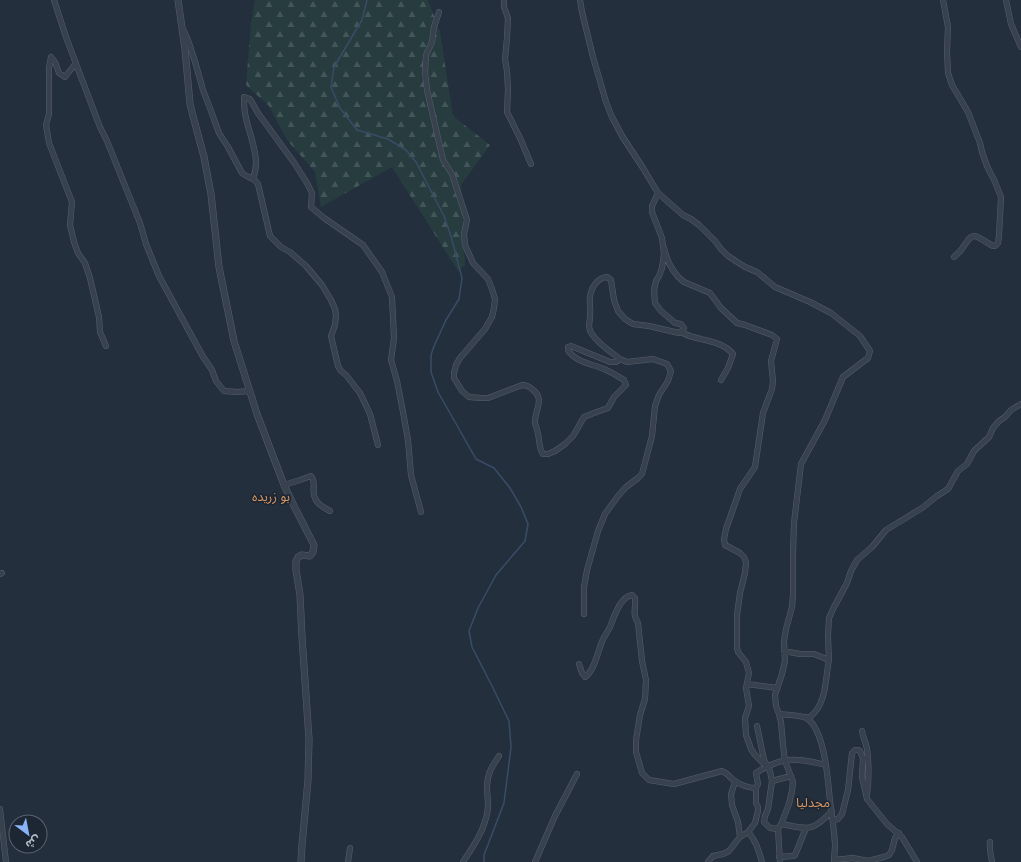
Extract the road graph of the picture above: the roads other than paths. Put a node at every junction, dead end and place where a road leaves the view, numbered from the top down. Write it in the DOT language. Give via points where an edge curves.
graph roads {
  1 [pos="54,0"];
  2 [pos="178,0"];
  3 [pos="504,0"];
  4 [pos="580,0"];
  5 [pos="943,0"];
  6 [pos="1006,0"];
  7 [pos="439,12"];
  8 [pos="183,30"];
  9 [pos="1021,47"];
  10 [pos="76,63"];
  11 [pos="530,164"];
  12 [pos="253,178"];
  13 [pos="658,193"];
  14 [pos="664,248"];
  15 [pos="954,257"];
  16 [pos="681,332"];
  17 [pos="106,346"];
  18 [pos="620,359"];
  19 [pos="721,380"];
  20 [pos="249,391"];
  21 [pos="1021,404"];
  22 [pos="378,445"];
  23 [pos="284,485"];
  24 [pos="330,511"];
  25 [pos="421,512"];
  26 [pos="584,614"];
  27 [pos="784,651"];
  28 [pos="829,660"];
  29 [pos="579,664"];
  30 [pos="747,684"];
  31 [pos="777,688"];
  32 [pos="779,714"];
  33 [pos="805,717"];
  34 [pos="757,726"];
  35 [pos="862,730"];
  36 [pos="499,756"];
  37 [pos="785,761"];
  38 [pos="826,764"];
  39 [pos="766,766"];
  40 [pos="576,774"];
  41 [pos="791,776"];
  42 [pos="772,781"];
  43 [pos="735,782"];
  44 [pos="756,788"];
  45 [pos="866,797"];
  46 [pos="0,809"];
  47 [pos="832,811"];
  48 [pos="833,820"];
  49 [pos="782,824"];
  50 [pos="806,828"];
  51 [pos="778,829"];
  52 [pos="748,832"];
  53 [pos="899,833"];
  54 [pos="740,838"];
  55 [pos="990,842"];
  56 [pos="350,848"];
  57 [pos="780,860"];
  58 [pos="834,861"];
  59 [pos="865,861"];
  60 [pos="6,862"];
  61 [pos="301,862"];
  62 [pos="348,862"];
  63 [pos="463,862"];
  64 [pos="535,862"];
  65 [pos="708,862"];
  66 [pos="762,862"];
  67 [pos="917,862"];
  68 [pos="992,862"];
  1 -- 10 [label="street"];
  2 -- 8 [label="street"];
  3 -- 11 [label="street" via="508,18 505,59 507,112"];
  4 -- 13 [label="street" via="593,57 612,117"];
  5 -- 15 [label="street" via="948,27 948,73 970,117 1001,197 997,246 975,236 970,238"];
  6 -- 9 [label="street" via="1011,24"];
  7 -- 18 [label="street" via="426,55 428,90 443,160 452,174 467,220 465,245 473,263 488,279 495,299 492,317 460,358 454,378 462,391 470,397 488,398 522,385 526,385 539,395 534,422 538,430 540,450 543,454 548,454 573,436 584,417 608,408 614,397 626,385 618,376 581,362 569,352 568,347 610,362"];
  8 -- 12 [label="street" via="219,133 242,173"];
  8 -- 20 [label="street" via="190,104 210,187 219,267 234,340"];
  10 -- 17 [label="street" via="65,77 59,73 51,57 49,114 46,125 49,143 72,202 70,225 74,242 90,278 100,332"];
  10 -- 20 [label="street" via="168,294 224,391"];
  12 -- 22 [label="street" via="258,184 270,236 281,248 290,252 306,266 331,300 336,316 331,336 338,366 360,393 370,414"];
  12 -- 25 [label="street" via="256,172 256,159 244,97 250,99 295,164 312,193 311,207 363,244 382,272 392,297 394,338 391,360 408,440 411,475"];
  13 -- 14 [label="street" via="652,212"];
  13 -- 27 [label="street" via="683,215 699,224 728,256 757,272 775,287 831,313 860,336 870,351 868,358 843,377 825,420 801,464 794,523 792,607"];
  14 -- 16 [label="street" via="662,268 654,290 655,303 675,323 683,326"];
  14 -- 30 [label="street" via="670,265 681,280 710,293 737,323 777,339 771,361 772,389 762,418 755,467 740,488 724,542 726,546 742,554 746,562 736,631 738,652 748,666"];
  16 -- 18 [label="street" via="633,324 625,319 618,311 614,300 611,280 604,277 594,285 590,297 589,328 592,335"];
  16 -- 19 [label="street" via="730,350 733,354"];
  18 -- 26 [label="street" via="626,362 653,359 667,364 671,371 655,406 652,436 642,474 618,496 605,514 598,531 584,587"];
  20 -- 23 [label="street"];
  21 -- 28 [label="street" via="999,421 989,437 974,451 967,464 958,471 948,489 886,530 860,557 829,618"];
  23 -- 24 [label="street" via="311,476 314,479 314,498"];
  23 -- 61 [label="street" via="314,546 310,556 302,555 296,561 309,739"];
  27 -- 28 [label="street" via="814,654"];
  27 -- 31 [label="street" via="785,661"];
  28 -- 33 [label="street" via="822,703 814,714"];
  29 -- 43 [label="street" via="583,676 590,674 603,639 622,602 632,595 635,598 634,613 638,623 646,680 645,699 636,740 636,752 642,773 649,780 674,784 722,771"];
  30 -- 31 [label="street"];
  30 -- 39 [label="street" via="749,706 745,718 746,735 751,749"];
  31 -- 32 [label="street" via="775,700"];
  32 -- 33 [label="street"];
  32 -- 37 [label="street"];
  33 -- 38 [label="street" via="814,726 819,737"];
  34 -- 39 [label="street"];
  35 -- 45 [label="street" via="869,775"];
  36 -- 63 [label="street" via="489,771 487,817"];
  37 -- 38 [label="street" via="795,759"];
  37 -- 39 [label="street"];
  37 -- 41 [label="street"];
  38 -- 47 [label="street"];
  39 -- 42 [label="street"];
  39 -- 44 [label="street" via="756,773"];
  40 -- 64 [label="street"];
  41 -- 42 [label="street"];
  41 -- 49 [label="street" via="792,791"];
  42 -- 51 [label="street" via="764,822 770,828"];
  43 -- 44 [label="street"];
  43 -- 54 [label="street" via="732,805"];
  44 -- 52 [label="street" via="758,811 755,823"];
  45 -- 48 [label="street" via="862,777 863,758 860,751 855,750 852,753 848,790 842,814"];
  45 -- 53 [label="street" via="882,818"];
  46 -- 60 [label="street"];
  47 -- 48 [label="street"];
  47 -- 50 [label="street" via="818,823"];
  48 -- 58 [label="street"];
  49 -- 50 [label="street"];
  49 -- 51 [label="street"];
  50 -- 57 [label="street" via="795,855"];
  51 -- 57 [label="street"];
  52 -- 54 [label="street"];
  52 -- 66 [label="street"];
  53 -- 59 [label="street" via="889,854"];
  53 -- 67 [label="street"];
  54 -- 65 [label="street" via="731,850 713,856"];
  55 -- 68 [label="street"];
  56 -- 62 [label="street"];
  58 -- 59 [label="street" via="853,858"];
}
